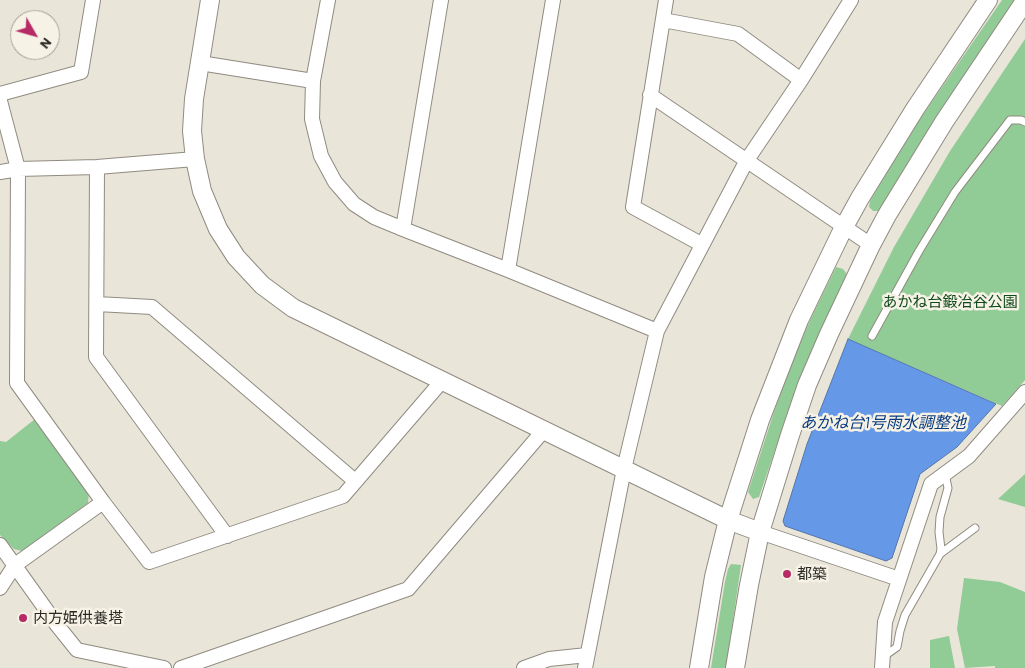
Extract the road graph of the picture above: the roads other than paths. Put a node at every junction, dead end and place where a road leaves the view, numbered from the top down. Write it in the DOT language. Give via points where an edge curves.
graph roads {
  1 [pos="93,0"];
  2 [pos="210,0"];
  3 [pos="328,0"];
  4 [pos="441,0"];
  5 [pos="553,0"];
  6 [pos="666,0"];
  7 [pos="851,0"];
  8 [pos="988,0"];
  9 [pos="1025,1"];
  10 [pos="663,20"];
  11 [pos="200,63"];
  12 [pos="801,80"];
  13 [pos="313,81"];
  14 [pos="0,94"];
  15 [pos="650,95"];
  16 [pos="0,101"];
  17 [pos="1025,122"];
  18 [pos="194,158"];
  19 [pos="747,160"];
  20 [pos="97,167"];
  21 [pos="18,170"];
  22 [pos="0,172"];
  23 [pos="844,226"];
  24 [pos="403,229"];
  25 [pos="701,244"];
  26 [pos="871,245"];
  27 [pos="508,270"];
  28 [pos="97,304"];
  29 [pos="657,331"];
  30 [pos="872,336"];
  31 [pos="442,381"];
  32 [pos="1025,392"];
  33 [pos="544,430"];
  34 [pos="624,469"];
  35 [pos="945,474"];
  36 [pos="355,481"];
  37 [pos="103,502"];
  38 [pos="728,520"];
  39 [pos="975,528"];
  40 [pos="760,532"];
  41 [pos="227,536"];
  42 [pos="0,545"];
  43 [pos="940,554"];
  44 [pos="15,565"];
  45 [pos="899,579"];
  46 [pos="0,588"];
  47 [pos="586,662"];
  48 [pos="882,663"];
  49 [pos="164,668"];
  50 [pos="181,668"];
  51 [pos="524,668"];
  52 [pos="699,668"];
  53 [pos="735,668"];
  1 -- 14 [label="street" via="81,72"];
  2 -- 11 [label="street"];
  3 -- 13 [label="street"];
  4 -- 24 [label="street"];
  5 -- 27 [label="street"];
  6 -- 10 [label="street"];
  7 -- 12 [label="street"];
  8 -- 23 [label="street" via="915,108"];
  9 -- 26 [label="street" via="944,122"];
  10 -- 12 [label="street" via="738,34"];
  10 -- 15 [label="street"];
  11 -- 13 [label="street"];
  11 -- 18 [label="street" via="194,99"];
  12 -- 19 [label="street"];
  13 -- 24 [label="street" via="312,119 322,156 335,182 354,204"];
  15 -- 19 [label="street"];
  15 -- 25 [label="street" via="633,206"];
  16 -- 21 [label="street"];
  17 -- 30 [label="lane" via="1010,120 955,192"];
  18 -- 20 [label="street"];
  18 -- 31 [label="street" via="202,191 218,229 236,257 262,285 293,308"];
  19 -- 23 [label="street"];
  19 -- 25 [label="street"];
  20 -- 21 [label="street"];
  20 -- 28 [label="street"];
  21 -- 22 [label="street"];
  21 -- 37 [label="street" via="17,383"];
  23 -- 26 [label="street"];
  23 -- 38 [label="street" via="777,374"];
  24 -- 27 [label="street"];
  25 -- 29 [label="street"];
  26 -- 40 [label="street" via="807,385"];
  27 -- 29 [label="street"];
  28 -- 36 [label="street" via="152,307"];
  28 -- 41 [label="street" via="96,357"];
  29 -- 34 [label="street"];
  31 -- 33 [label="street"];
  31 -- 36 [label="street"];
  32 -- 35 [label="street" via="969,456"];
  33 -- 34 [label="street"];
  33 -- 50 [label="street" via="408,589"];
  34 -- 38 [label="street"];
  34 -- 47 [label="street"];
  35 -- 43 [label="lane" via="948,488 940,517"];
  35 -- 45 [label="street" via="931,484"];
  36 -- 41 [label="street" via="343,496"];
  37 -- 41 [label="street" via="149,562"];
  37 -- 44 [label="street"];
  38 -- 40 [label="street"];
  38 -- 52 [label="street" via="714,577"];
  39 -- 43 [label="lane"];
  40 -- 45 [label="street"];
  40 -- 53 [label="street"];
  42 -- 44 [label="street"];
  43 -- 48 [label="lane" via="905,615 897,647"];
  44 -- 46 [label="street"];
  44 -- 49 [label="street" via="77,650"];
  45 -- 48 [label="street" via="885,622"];
  47 -- 51 [label="street" via="549,659"];
}
